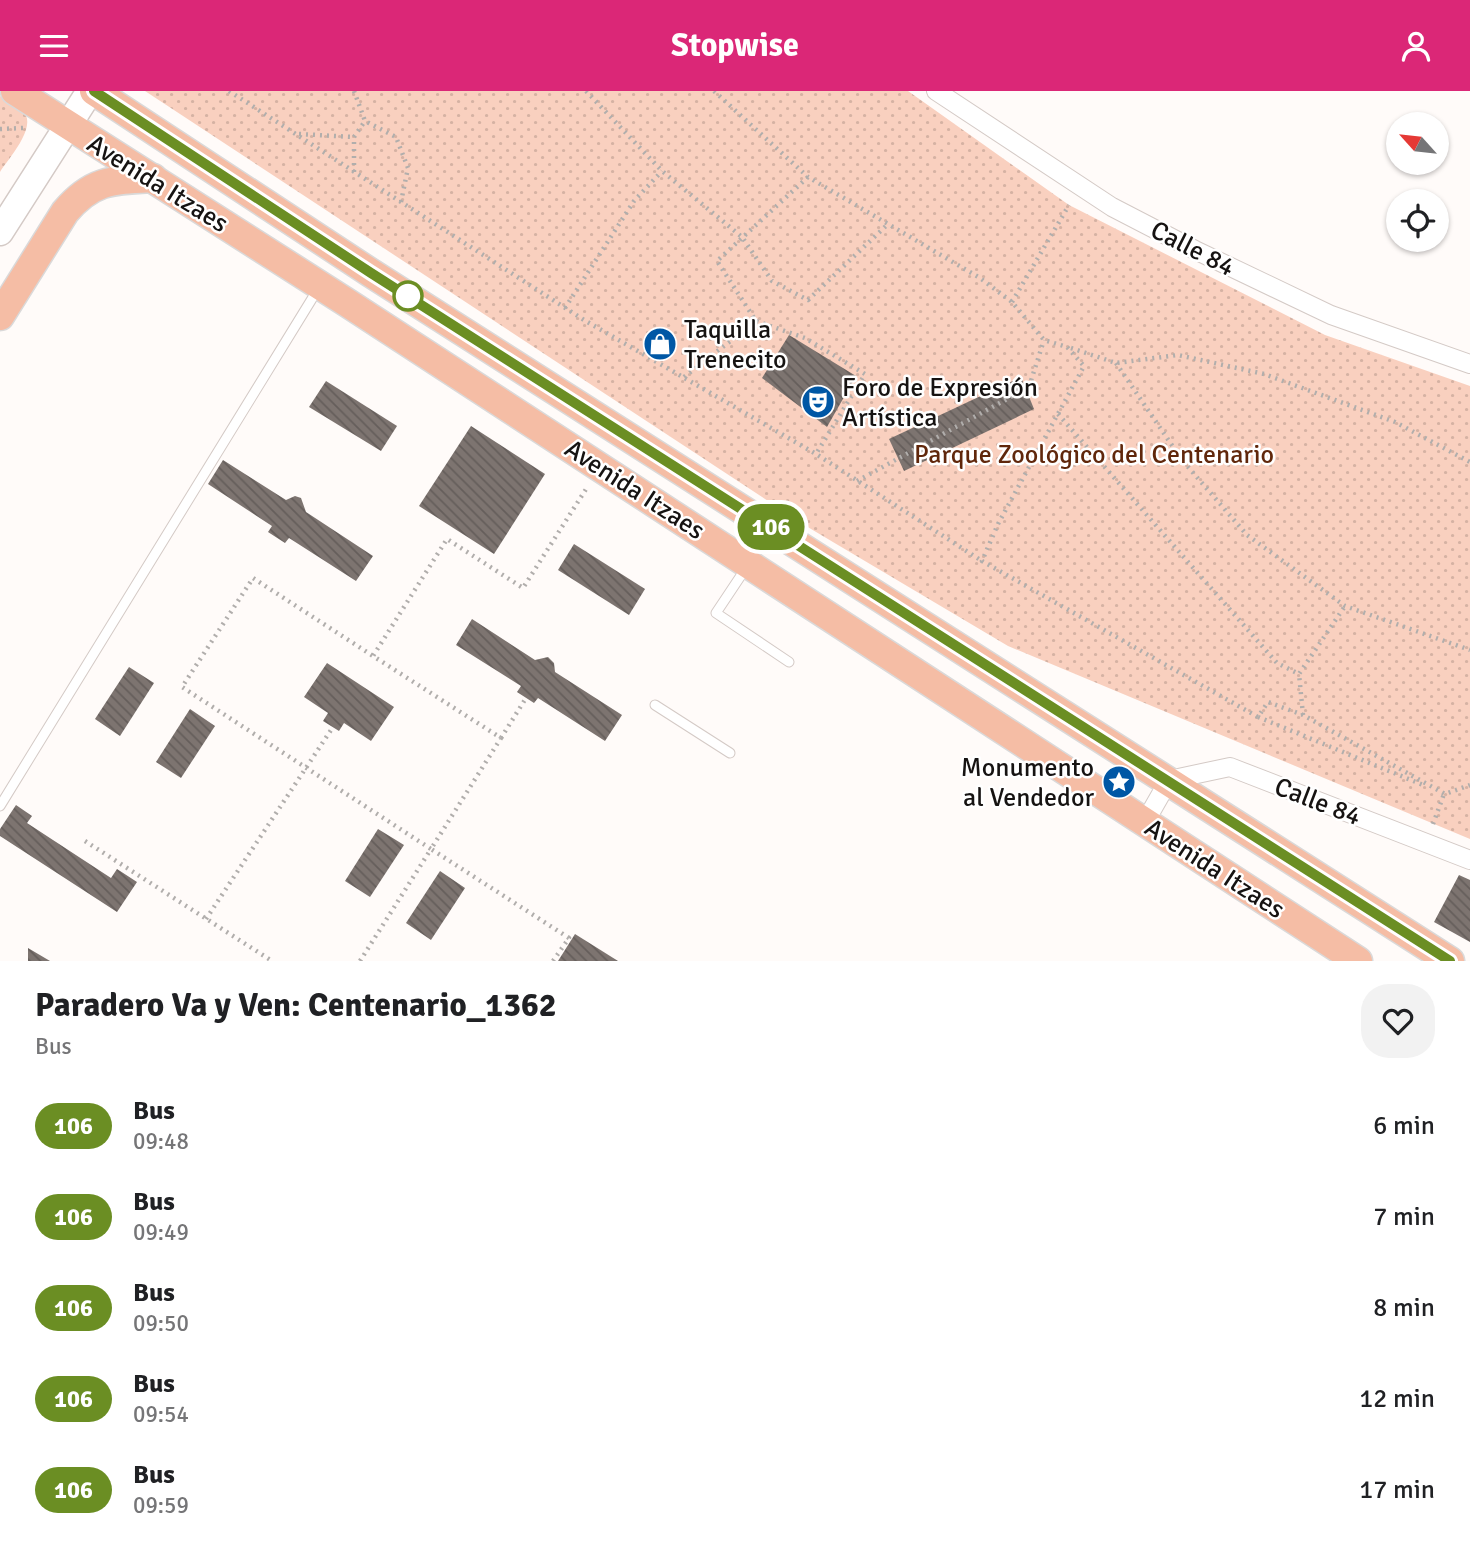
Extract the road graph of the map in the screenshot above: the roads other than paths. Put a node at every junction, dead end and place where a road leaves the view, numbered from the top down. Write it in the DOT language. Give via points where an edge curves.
graph roads {
  1 [pos="15,91"];
  2 [pos="92,91"];
  3 [pos="936,91"];
  4 [pos="68,127"];
  5 [pos="153,178"];
  6 [pos="0,232"];
  7 [pos="371,273"];
  8 [pos="320,285"];
  9 [pos="346,302"];
  10 [pos="0,316"];
  11 [pos="1470,364"];
  12 [pos="775,529"];
  13 [pos="749,563"];
  14 [pos="789,662"];
  15 [pos="655,705"];
  16 [pos="730,753"];
  17 [pos="1169,780"];
  18 [pos="0,806"];
  19 [pos="1145,822"];
  20 [pos="1470,860"];
  21 [pos="1358,961"];
  22 [pos="1450,961"];
  1 -- 4 [label="main road, Avenida Itzaes"];
  2 -- 4 [label="street"];
  2 -- 7 [label="main road, Avenida Itzaes"];
  3 -- 11 [label="street, Calle 84" via="1112,207 1195,250 1331,315"];
  4 -- 5 [label="main road, Avenida Itzaes"];
  4 -- 6 [label="street"];
  5 -- 8 [label="main road, Avenida Itzaes"];
  5 -- 10 [label="main road" via="99,184 77,198"];
  7 -- 9 [label="main road"];
  7 -- 12 [label="main road, Avenida Itzaes"];
  8 -- 9 [label="main road, Avenida Itzaes"];
  8 -- 18 [label="lane"];
  9 -- 13 [label="main road, Avenida Itzaes"];
  12 -- 13 [label="main road"];
  12 -- 17 [label="main road, Avenida Itzaes"];
  13 -- 14 [label="lane" via="716,613"];
  13 -- 19 [label="main road, Avenida Itzaes"];
  15 -- 16 [label="lane"];
  17 -- 19 [label="street"];
  17 -- 20 [label="street, Calle 84" via="1230,767"];
  17 -- 22 [label="main road, Avenida Itzaes"];
  19 -- 21 [label="main road, Avenida Itzaes"];
}
